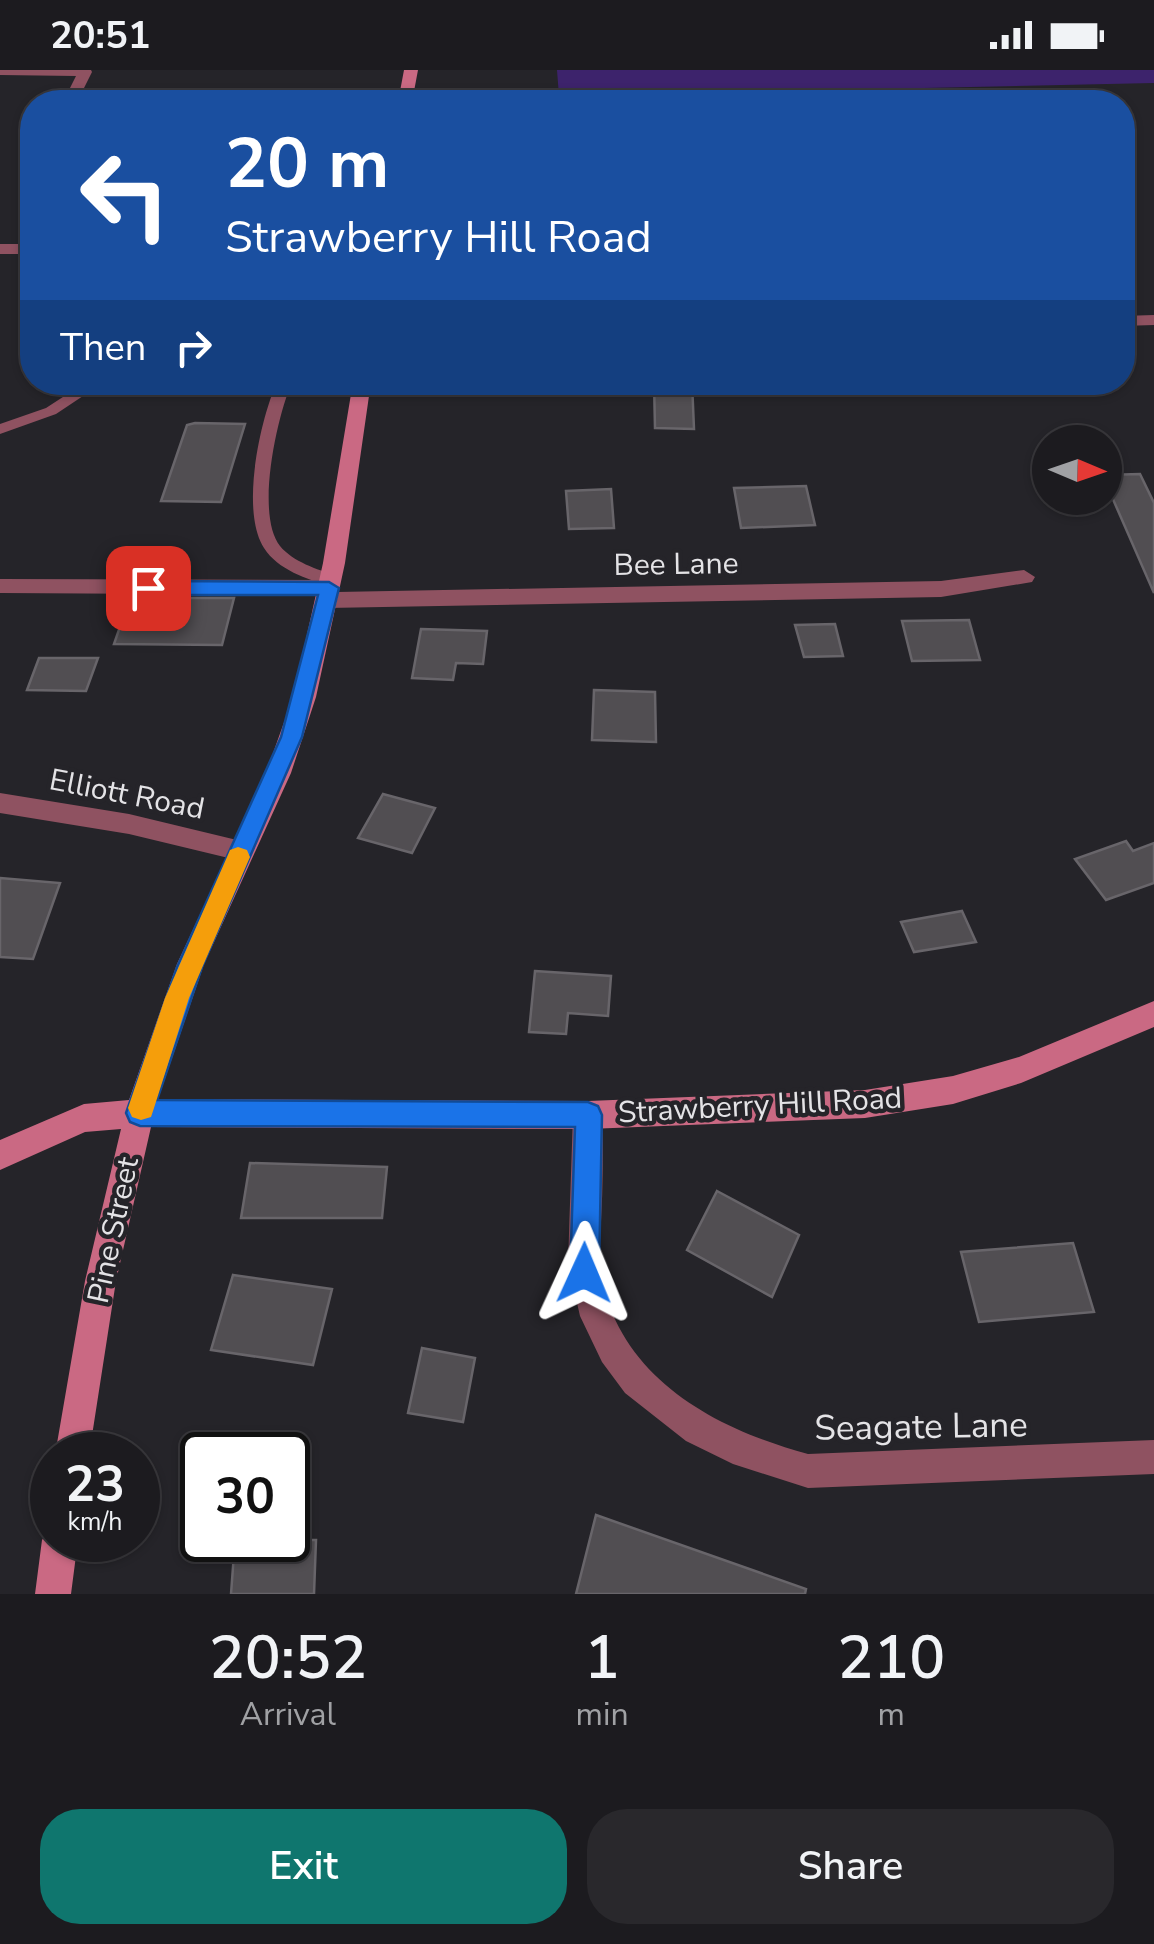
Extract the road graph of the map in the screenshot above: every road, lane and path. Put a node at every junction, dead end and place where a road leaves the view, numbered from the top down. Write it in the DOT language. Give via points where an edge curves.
graph roads {
  1 [pos="0,70"];
  2 [pos="76,90"];
  3 [pos="76,395"];
  4 [pos="279,395"];
  5 [pos="360,395"];
  6 [pos="0,430"];
  7 [pos="1024,577"];
  8 [pos="0,586"];
  9 [pos="329,590"];
  10 [pos="0,803"];
  11 [pos="241,851"];
  12 [pos="1154,1014"];
  13 [pos="140,1113"];
  14 [pos="588,1115"];
  15 [pos="0,1155"];
  16 [pos="76,1432"];
  17 [pos="1154,1458"];
  18 [pos="57,1562"];
  19 [pos="53,1594"];
  1 -- 2 [label="street" via="84,72"];
  3 -- 6 [label="lane"];
  4 -- 9 [label="lane" via="262,504 264,533 288,562"];
  5 -- 9 [label="main road, Pine Street"];
  7 -- 9 [label="street, Bee Lane" via="941,588"];
  8 -- 9 [label="street, Bee Lane"];
  9 -- 11 [label="main road, Pine Street" via="292,737"];
  10 -- 11 [label="street, Elliott Road"];
  11 -- 13 [label="main road, Pine Street" via="177,998"];
  12 -- 14 [label="main road, Strawberry Hill Road" via="1021,1070 910,1097 806,1108"];
  13 -- 14 [label="main road, Strawberry Hill Road"];
  13 -- 15 [label="main road, Strawberry Hill Road" via="84,1118"];
  13 -- 16 [label="main road, Pine Street"];
  14 -- 17 [label="street, Seagate Lane" via="584,1273 594,1313 643,1390 704,1436 760,1461 808,1471"];
  18 -- 19 [label="main road"];
}
